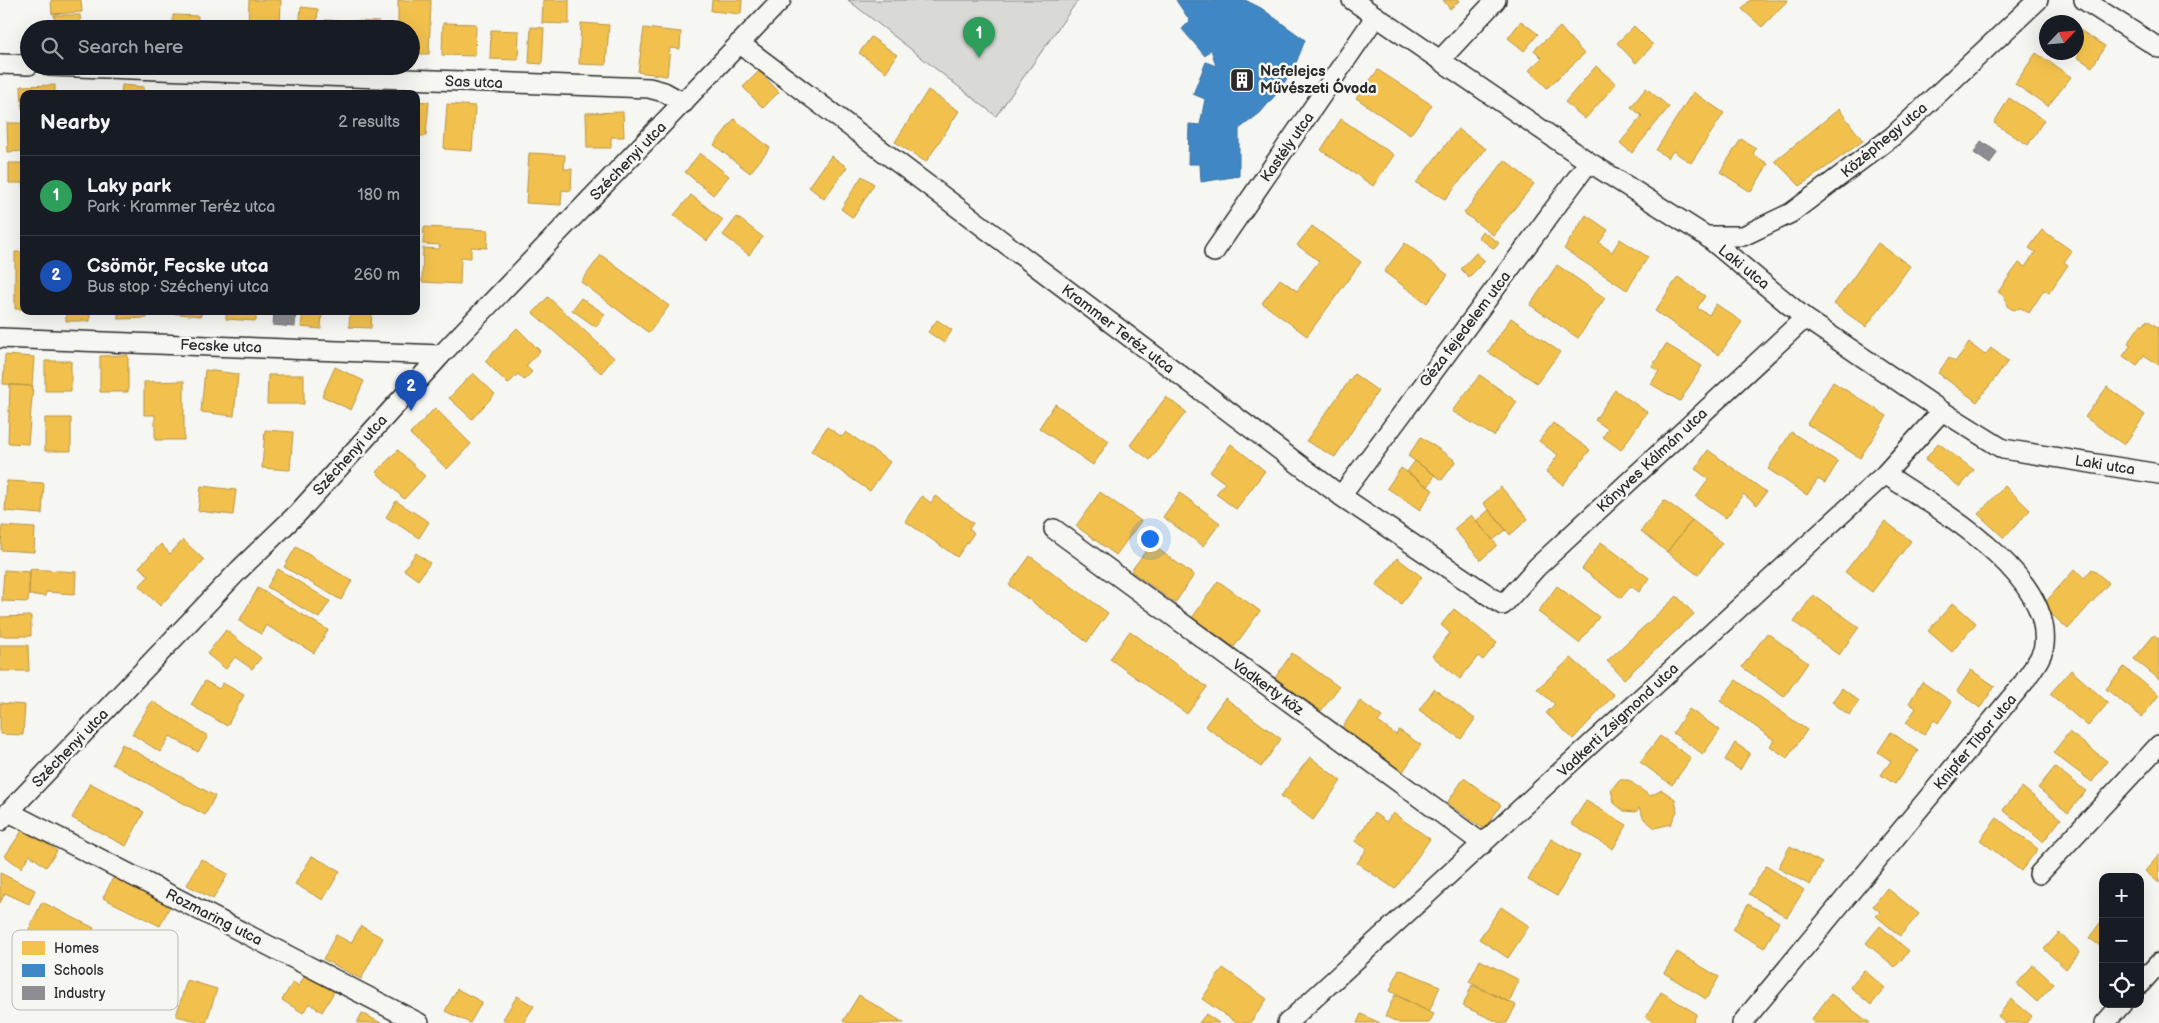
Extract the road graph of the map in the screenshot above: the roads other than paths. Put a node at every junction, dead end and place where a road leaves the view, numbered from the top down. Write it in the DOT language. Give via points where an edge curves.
graph roads {
  1 [pos="780,0"];
  2 [pos="1352,0"];
  3 [pos="1496,0"];
  4 [pos="2038,0"];
  5 [pos="2084,0"];
  6 [pos="1376,16"];
  7 [pos="739,44"];
  8 [pos="2159,48"];
  9 [pos="1441,59"];
  10 [pos="0,64"];
  11 [pos="20,65"];
  12 [pos="295,75"];
  13 [pos="684,103"];
  14 [pos="1589,162"];
  15 [pos="1706,236"];
  16 [pos="1214,252"];
  17 [pos="1805,318"];
  18 [pos="0,338"];
  19 [pos="441,355"];
  20 [pos="1942,411"];
  21 [pos="1885,474"];
  22 [pos="2159,474"];
  23 [pos="1341,496"];
  24 [pos="1054,529"];
  25 [pos="1503,606"];
  26 [pos="2159,745"];
  27 [pos="4,816"];
  28 [pos="1483,844"];
  29 [pos="2039,874"];
  30 [pos="2159,963"];
  31 [pos="2144,980"];
  32 [pos="2118,1008"];
  33 [pos="419,1023"];
  34 [pos="1287,1023"];
  35 [pos="1742,1023"];
  36 [pos="2105,1023"];
  1 -- 7 [label="street, Széchenyi utca"];
  2 -- 6 [label="street, Laki utca"];
  3 -- 9 [label="street"];
  4 -- 15 [label="street, Középhegy utca" via="1893,136 1791,213 1743,236"];
  5 -- 8 [label="street"];
  6 -- 9 [label="street, Laki utca"];
  6 -- 16 [label="street, Kastély utca"];
  7 -- 13 [label="street, Széchenyi utca"];
  7 -- 23 [label="street, Krammer Teréz utca"];
  9 -- 14 [label="street, Laki utca"];
  10 -- 11 [label="street"];
  12 -- 13 [label="street, Sas utca" via="649,88"];
  13 -- 19 [label="street, Széchenyi utca"];
  14 -- 15 [label="street, Laki utca"];
  14 -- 23 [label="street, Géza fejedelem utca"];
  15 -- 17 [label="street, Laki utca"];
  17 -- 20 [label="street, Laki utca"];
  17 -- 25 [label="street, Könyves Kálmán utca" via="1537,567"];
  18 -- 19 [label="street, Fecske utca"];
  19 -- 27 [label="street, Széchenyi utca" via="298,513"];
  20 -- 21 [label="street, Vadkerti Zsigmond utca"];
  20 -- 22 [label="street, Laki utca" via="2002,448"];
  21 -- 28 [label="street, Vadkerti Zsigmond utca"];
  21 -- 35 [label="street, Knipfer Tibor utca" via="1979,536 2026,586 2042,614 2044,646 2024,682"];
  23 -- 25 [label="street, Krammer Teréz utca"];
  24 -- 28 [label="street, Vadkerty köz"];
  26 -- 29 [label="street"];
  27 -- 33 [label="street, Rozmaring utca"];
  28 -- 34 [label="street, Vadkerti Zsigmond utca"];
  30 -- 31 [label="street"];
  32 -- 36 [label="street"];
}
